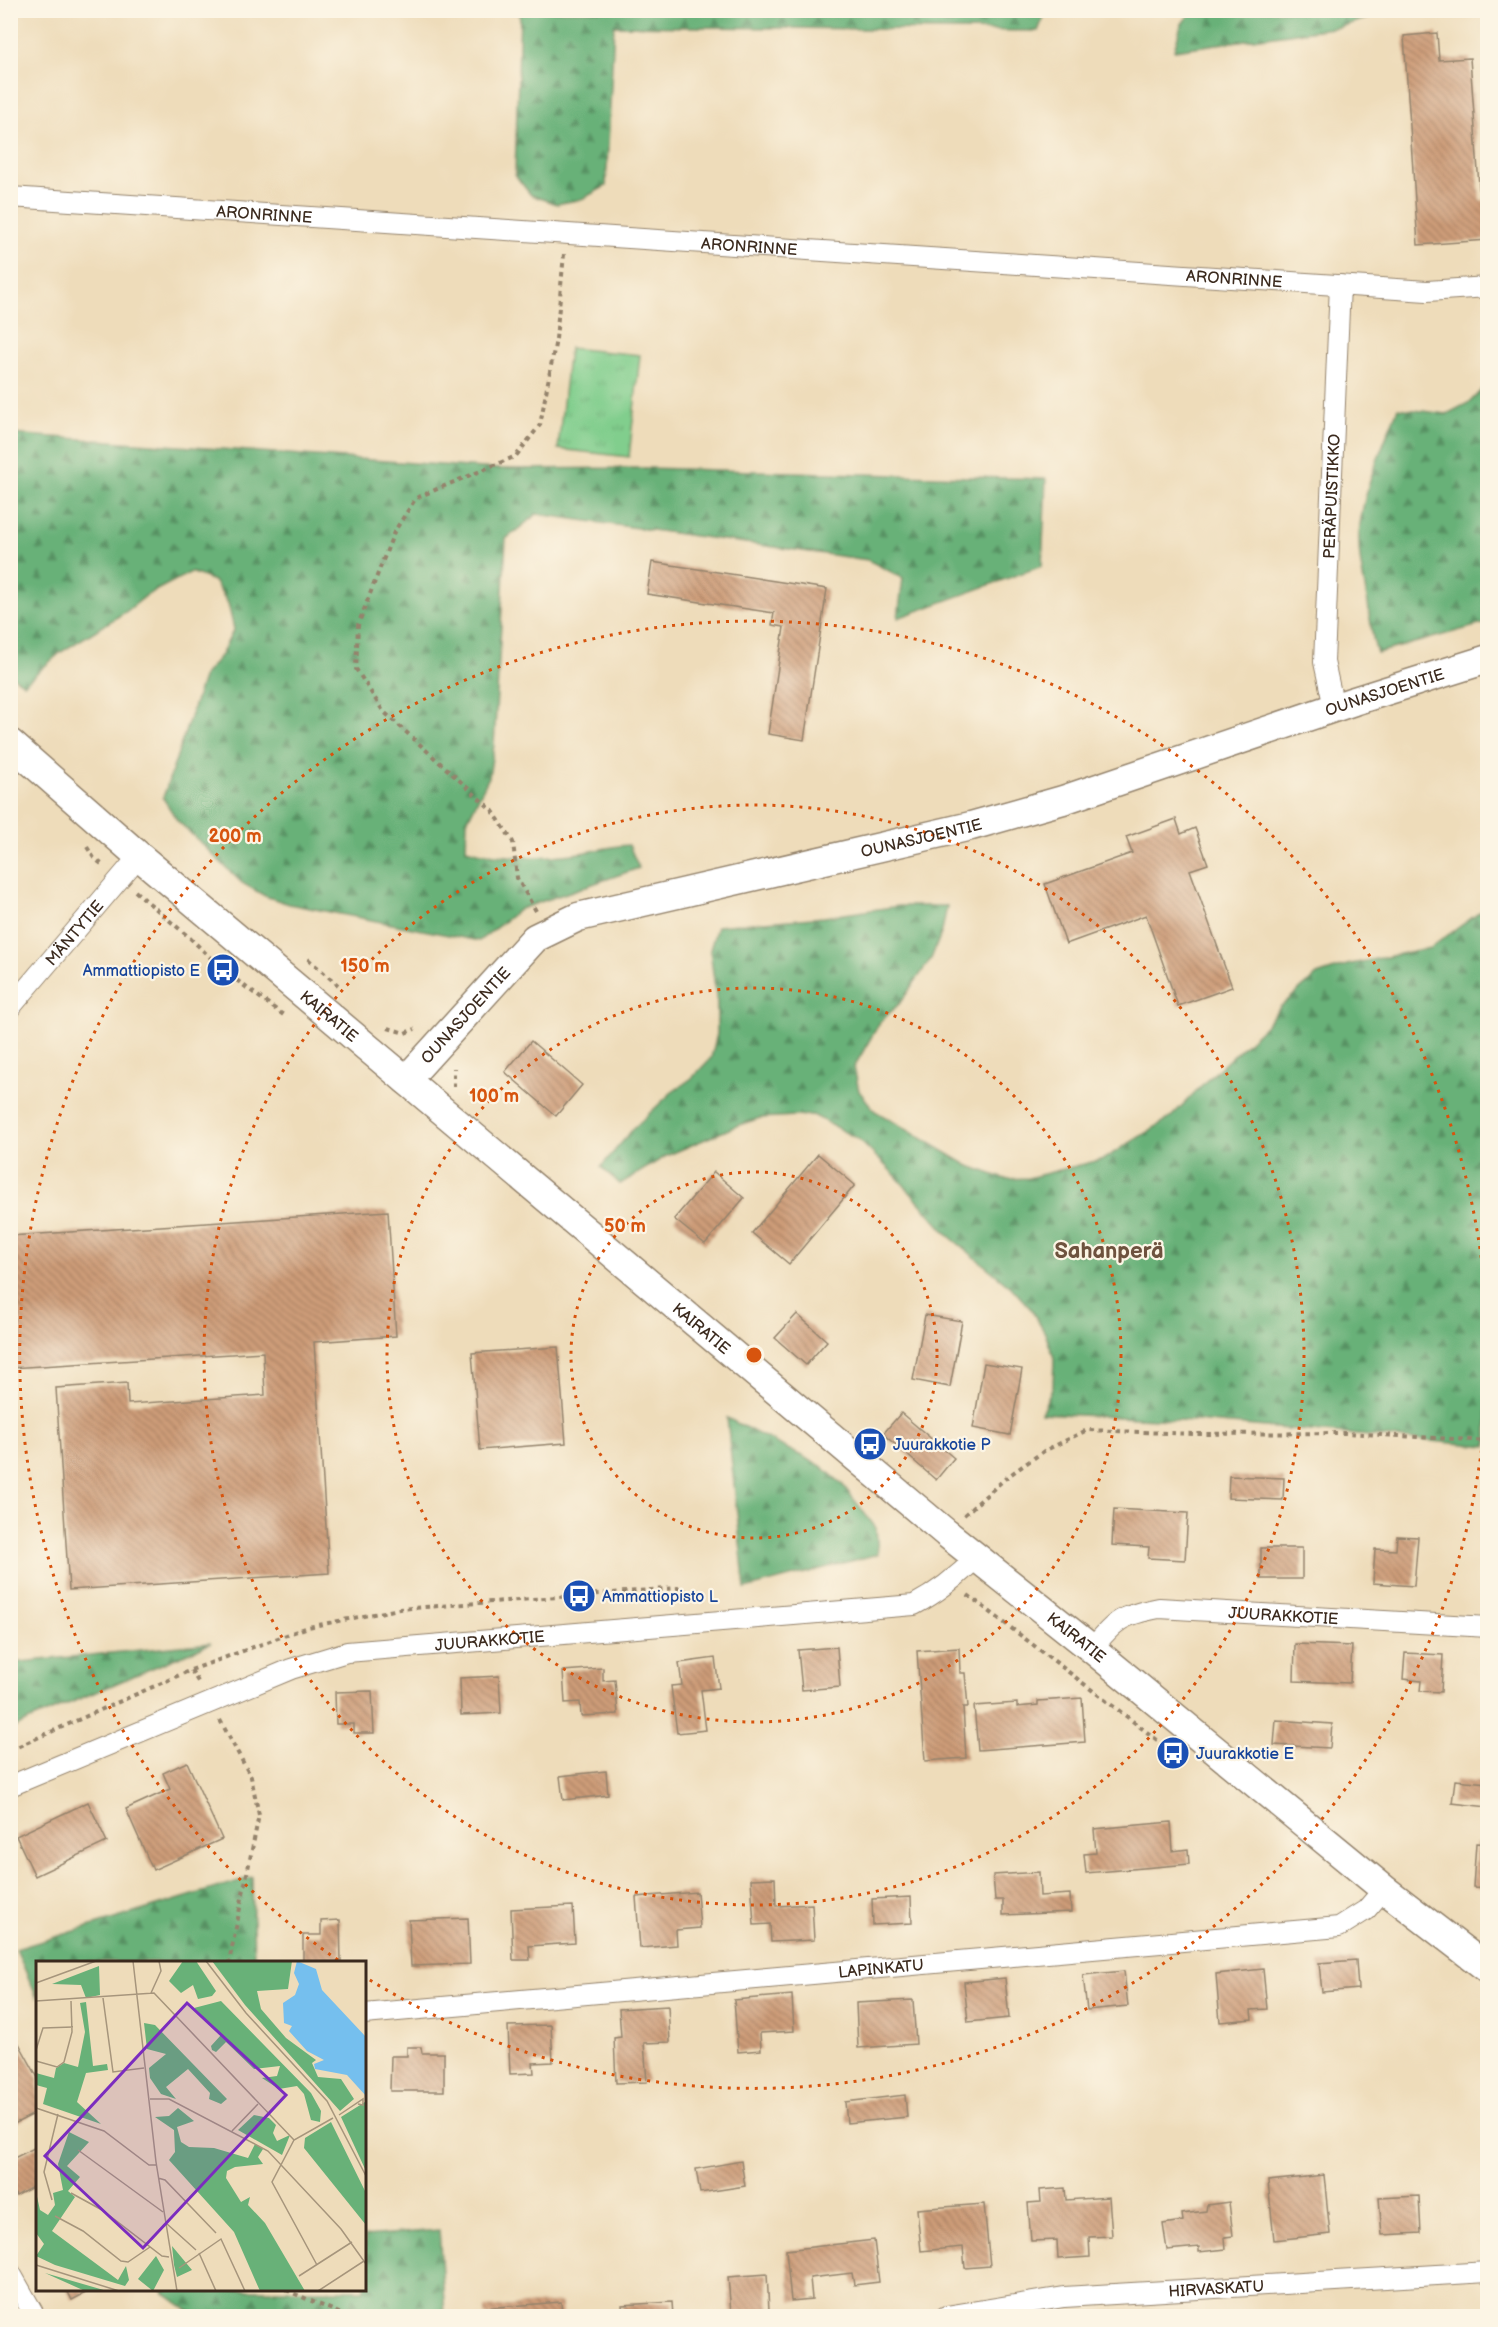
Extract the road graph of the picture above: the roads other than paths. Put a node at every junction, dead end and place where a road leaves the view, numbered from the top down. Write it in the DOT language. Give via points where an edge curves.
graph roads {
  1 [pos="10,197"];
  2 [pos="1340,285"];
  3 [pos="1488,287"];
  4 [pos="1488,659"];
  5 [pos="1334,707"];
  6 [pos="10,743"];
  7 [pos="139,856"];
  8 [pos="10,1008"];
  9 [pos="406,1080"];
  10 [pos="977,1557"];
  11 [pos="1488,1627"];
  12 [pos="1092,1649"];
  13 [pos="10,1786"];
  14 [pos="1384,1889"];
  15 [pos="1487,1967"];
  16 [pos="366,2014"];
  17 [pos="10,2272"];
  18 [pos="1488,2272"];
  19 [pos="35,2316"];
  20 [pos="946,2316"];
  1 -- 2 [label="street, ARONRINNE"];
  2 -- 3 [label="street, ARONRINNE" via="1427,291"];
  2 -- 5 [label="street, PERÄPUISTIKKO" via="1324,662"];
  4 -- 5 [label="main road, OUNASJOENTIE"];
  5 -- 9 [label="main road, OUNASJOENTIE" via="1064,800 971,826 578,917 535,938"];
  6 -- 7 [label="main road, KAIRATIE"];
  7 -- 8 [label="street, MÄNTYTIE"];
  7 -- 9 [label="main road, KAIRATIE"];
  9 -- 10 [label="main road, KAIRATIE"];
  10 -- 12 [label="main road, KAIRATIE"];
  10 -- 13 [label="street, JUURAKKOTIE" via="935,1595 914,1605 347,1652 291,1669"];
  11 -- 12 [label="street, JUURAKKOTIE" via="1159,1608 1132,1613 1111,1626"];
  12 -- 14 [label="main road, KAIRATIE"];
  14 -- 15 [label="main road, KAIRATIE"];
  14 -- 16 [label="street, LAPINKATU" via="1366,1910 1339,1927"];
  17 -- 19 [label="street"];
  18 -- 20 [label="street, HIRVASKATU" via="1064,2297"];
}
